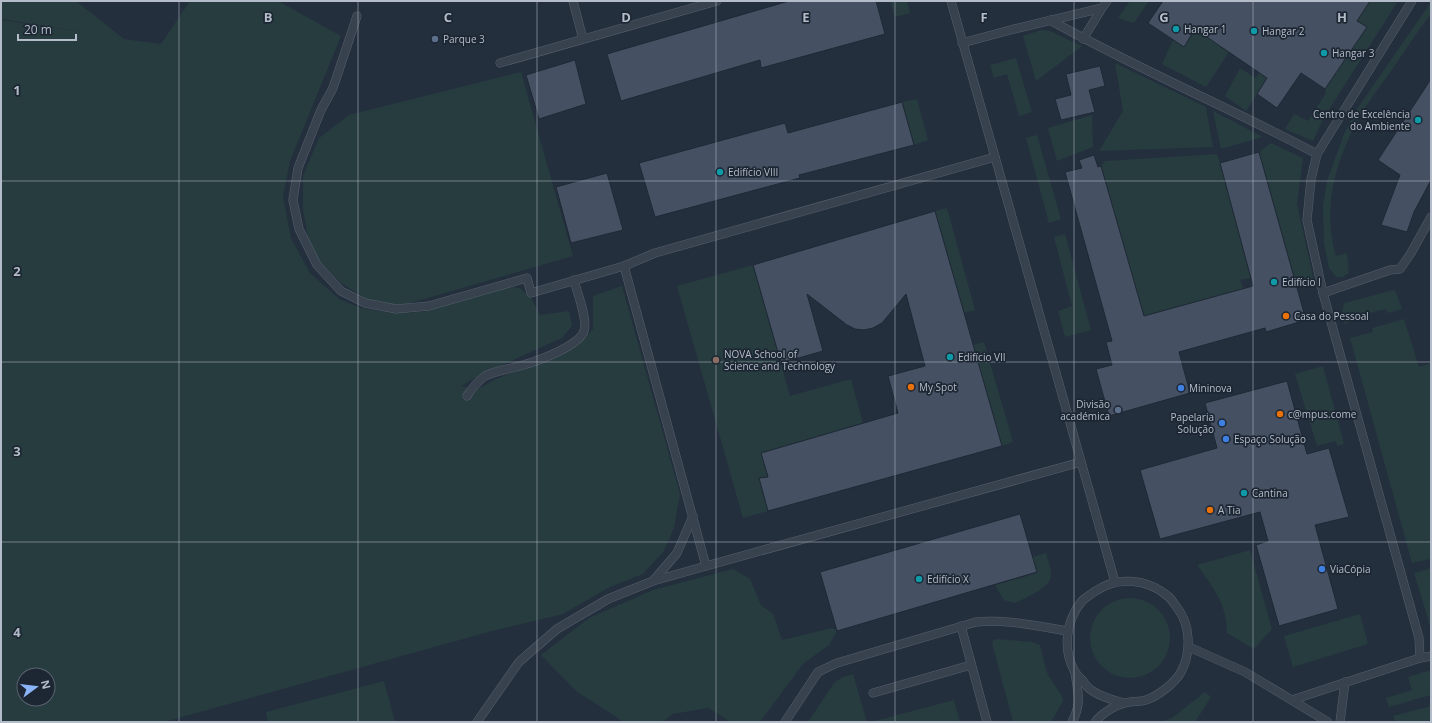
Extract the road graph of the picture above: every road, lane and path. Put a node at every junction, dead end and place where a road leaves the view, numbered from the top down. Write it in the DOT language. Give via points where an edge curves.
graph roads {
  1 [pos="573,1"];
  2 [pos="716,1"];
  3 [pos="951,1"];
  4 [pos="1107,1"];
  5 [pos="1412,1"];
  6 [pos="1102,8"];
  7 [pos="357,16"];
  8 [pos="1050,20"];
  9 [pos="583,39"];
  10 [pos="1083,39"];
  11 [pos="962,43"];
  12 [pos="500,63"];
  13 [pos="1317,154"];
  14 [pos="995,157"];
  15 [pos="1431,217"];
  16 [pos="624,266"];
  17 [pos="574,280"];
  18 [pos="1323,293"];
  19 [pos="467,396"];
  20 [pos="1081,462"];
  21 [pos="692,516"];
  22 [pos="706,566"];
  23 [pos="653,581"];
  24 [pos="1115,582"];
  25 [pos="961,626"];
  26 [pos="1068,631"];
  27 [pos="1188,648"];
  28 [pos="1431,656"];
  29 [pos="1420,658"];
  30 [pos="972,665"];
  31 [pos="1075,672"];
  32 [pos="1345,682"];
  33 [pos="873,693"];
  34 [pos="1292,700"];
  35 [pos="1124,703"];
  36 [pos="477,722"];
  37 [pos="785,722"];
  38 [pos="987,722"];
  39 [pos="1072,722"];
  40 [pos="1095,722"];
  41 [pos="1328,722"];
  42 [pos="1340,722"];
  1 -- 9 [label="lane"];
  2 -- 9 [label="lane"];
  3 -- 11 [label="lane"];
  4 -- 6 [label="lane"];
  5 -- 13 [label="lane"];
  6 -- 8 [label="lane"];
  6 -- 10 [label="lane"];
  7 -- 17 [label="lane" via="333,88 321,110 298,168 293,200 299,229 317,265 341,291 365,303 396,309 429,306 527,278 531,293"];
  8 -- 10 [label="lane"];
  8 -- 11 [label="lane"];
  9 -- 12 [label="lane"];
  10 -- 13 [label="lane"];
  11 -- 14 [label="lane"];
  13 -- 18 [label="lane" via="1311,179 1307,220"];
  14 -- 16 [label="lane" via="651,254"];
  14 -- 20 [label="lane"];
  15 -- 18 [label="lane" via="1412,254 1400,269 1390,270"];
  16 -- 17 [label="lane"];
  16 -- 21 [label="lane"];
  17 -- 19 [label="lane" via="584,320 584,332 579,338 560,350 534,361 487,375 475,384"];
  18 -- 29 [label="lane" via="1419,638"];
  20 -- 22 [label="lane"];
  20 -- 24 [label="lane"];
  21 -- 22 [label="lane"];
  21 -- 23 [label="lane" via="677,553"];
  22 -- 23 [label="lane"];
  23 -- 36 [label="lane" via="608,599 557,629 519,662"];
  24 -- 26 [label="lane" via="1102,586 1082,601 1071,619"];
  24 -- 27 [label="lane" via="1133,581 1153,586 1169,597 1182,613 1188,633"];
  25 -- 26 [label="lane" via="990,620"];
  25 -- 30 [label="lane"];
  25 -- 37 [label="lane" via="837,663 818,672"];
  26 -- 31 [label="lane" via="1068,654"];
  27 -- 34 [label="lane" via="1245,672"];
  27 -- 35 [label="lane" via="1181,672 1165,690 1146,700"];
  28 -- 29 [label="lane"];
  29 -- 32 [label="lane"];
  30 -- 33 [label="lane"];
  30 -- 38 [label="lane"];
  31 -- 35 [label="lane" via="1090,689 1109,700"];
  31 -- 39 [label="lane" via="1080,701 1078,712"];
  32 -- 34 [label="lane"];
  32 -- 42 [label="lane"];
  34 -- 41 [label="lane"];
  35 -- 40 [label="lane"];
}
